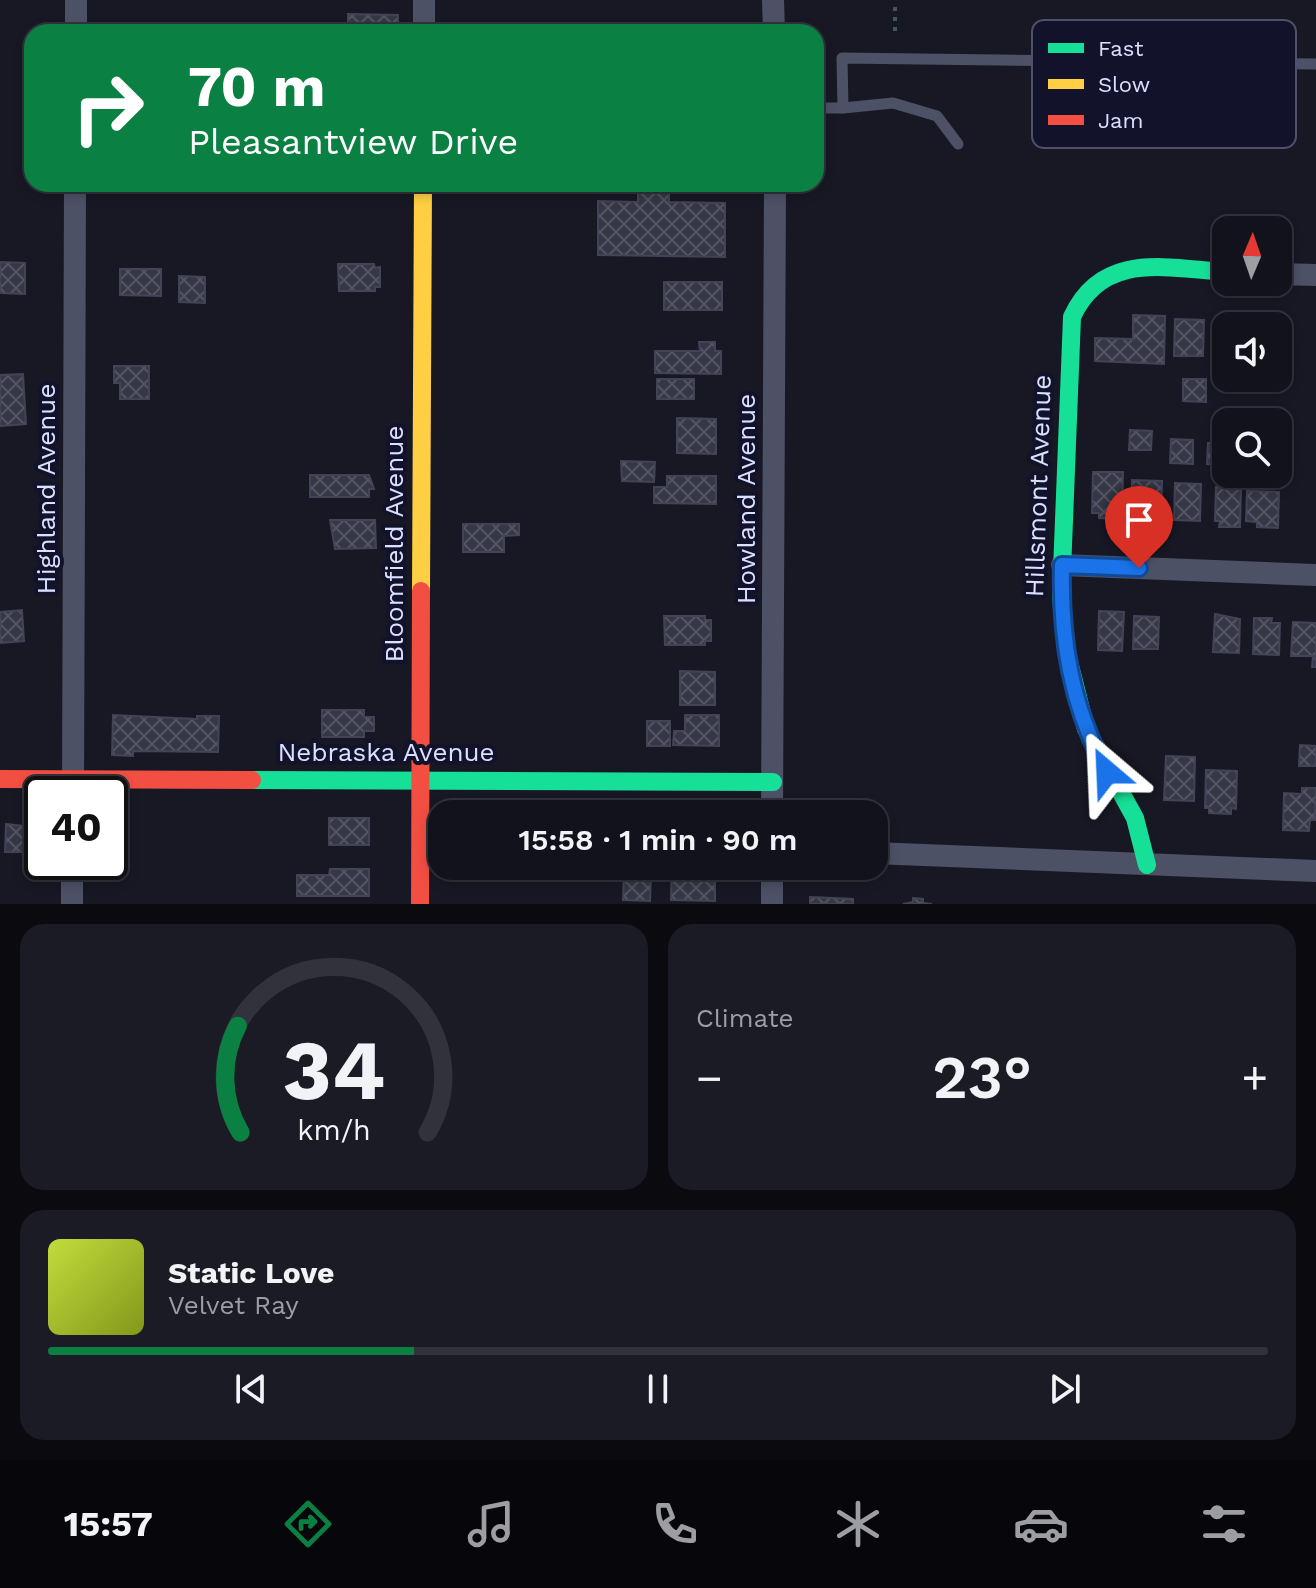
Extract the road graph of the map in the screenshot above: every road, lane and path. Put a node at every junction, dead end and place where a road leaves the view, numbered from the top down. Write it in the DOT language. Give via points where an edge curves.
graph roads {
  1 [pos="76,0"];
  2 [pos="424,0"];
  3 [pos="773,0"];
  4 [pos="895,6"];
  5 [pos="76,24"];
  6 [pos="424,24"];
  7 [pos="774,24"];
  8 [pos="895,31"];
  9 [pos="1032,60"];
  10 [pos="1296,64"];
  11 [pos="1316,64"];
  12 [pos="824,108"];
  13 [pos="843,108"];
  14 [pos="958,144"];
  15 [pos="75,192"];
  16 [pos="423,192"];
  17 [pos="775,192"];
  18 [pos="1212,272"];
  19 [pos="1292,274"];
  20 [pos="1316,275"];
  21 [pos="1062,565"];
  22 [pos="1316,575"];
  23 [pos="73,776"];
  24 [pos="0,779"];
  25 [pos="420,780"];
  26 [pos="24,782"];
  27 [pos="773,782"];
  28 [pos="128,786"];
  29 [pos="772,800"];
  30 [pos="888,854"];
  31 [pos="1147,865"];
  32 [pos="1316,871"];
  33 [pos="72,880"];
  34 [pos="772,880"];
  35 [pos="72,904"];
  36 [pos="420,904"];
  37 [pos="772,904"];
  1 -- 5 [label="street"];
  2 -- 6 [label="street"];
  3 -- 7 [label="street"];
  4 -- 8 [label="path"];
  9 -- 13 [label="lane" via="842,58"];
  10 -- 11 [label="lane"];
  12 -- 13 [label="lane"];
  13 -- 14 [label="lane" via="893,103 937,116"];
  15 -- 23 [label="street, Highland Avenue"];
  16 -- 25 [label="street, Bloomfield Avenue"];
  17 -- 27 [label="street, Howland Avenue"];
  18 -- 21 [label="street, Hillsmont Avenue" via="1124,269 1099,278 1080,297 1071,328"];
  19 -- 20 [label="street"];
  21 -- 22 [label="street"];
  21 -- 31 [label="street, Hillsmont Avenue" via="1062,618 1072,686 1095,750 1143,833"];
  24 -- 26 [label="street, Nebraska Avenue"];
  25 -- 27 [label="street, Nebraska Avenue"];
  25 -- 28 [label="street, Nebraska Avenue"];
  25 -- 36 [label="street, Bloomfield Avenue"];
  27 -- 29 [label="street, Howland Avenue"];
  30 -- 31 [label="street"];
  31 -- 32 [label="street"];
  33 -- 35 [label="street"];
  34 -- 37 [label="street"];
}
